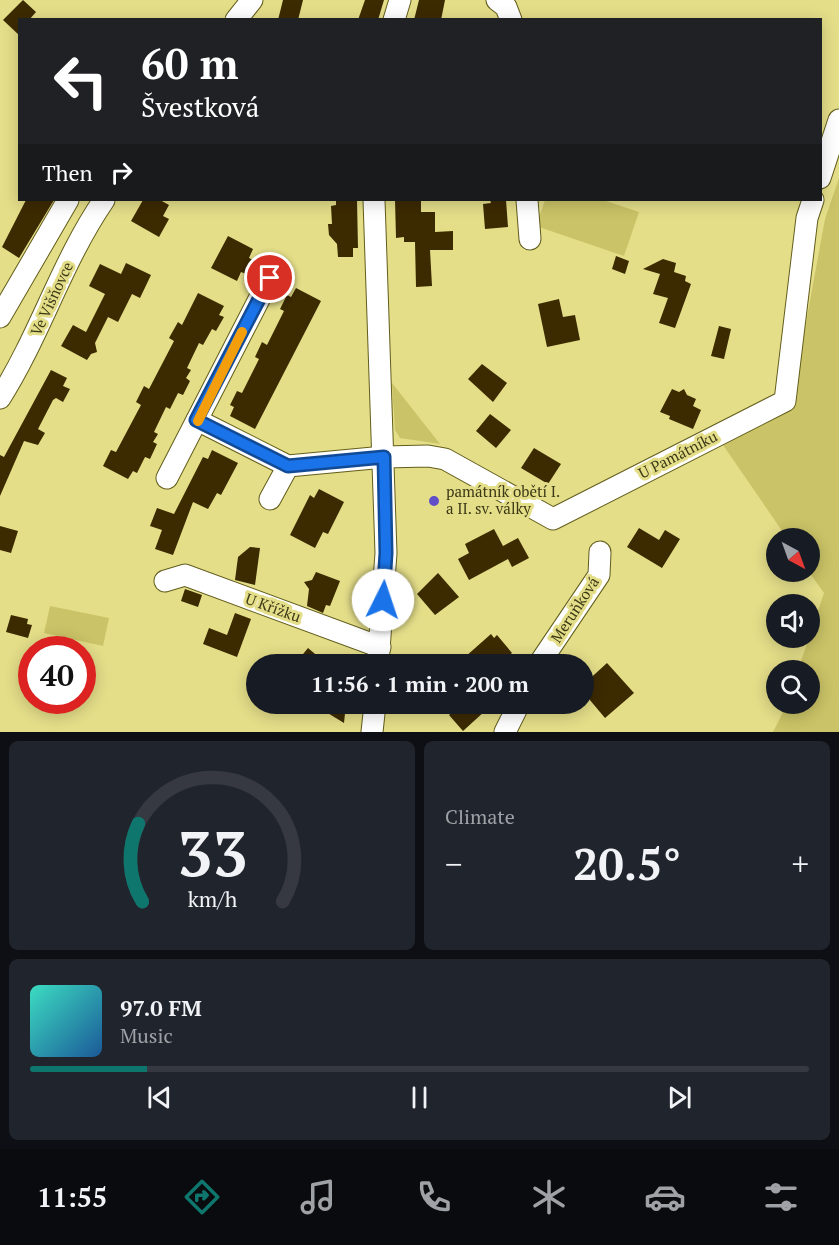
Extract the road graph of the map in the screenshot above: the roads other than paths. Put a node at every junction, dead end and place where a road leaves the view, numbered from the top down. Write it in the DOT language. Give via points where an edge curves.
graph roads {
  1 [pos="252,0"];
  2 [pos="400,0"];
  3 [pos="497,0"];
  4 [pos="238,18"];
  5 [pos="395,18"];
  6 [pos="510,18"];
  7 [pos="839,120"];
  8 [pos="822,172"];
  9 [pos="67,201"];
  10 [pos="103,201"];
  11 [pos="374,201"];
  12 [pos="527,201"];
  13 [pos="813,201"];
  14 [pos="530,239"];
  15 [pos="270,278"];
  16 [pos="0,317"];
  17 [pos="0,398"];
  18 [pos="196,420"];
  19 [pos="384,457"];
  20 [pos="288,466"];
  21 [pos="167,478"];
  22 [pos="270,499"];
  23 [pos="600,552"];
  24 [pos="165,581"];
  25 [pos="374,654"];
  26 [pos="379,654"];
  27 [pos="546,654"];
  28 [pos="374,714"];
  29 [pos="514,714"];
  30 [pos="372,732"];
  31 [pos="505,732"];
  1 -- 4 [label="street"];
  2 -- 5 [label="street"];
  3 -- 6 [label="street" via="506,7"];
  7 -- 8 [label="street"];
  9 -- 16 [label="street"];
  10 -- 17 [label="street, Ve Višňovce"];
  11 -- 19 [label="street"];
  12 -- 14 [label="street"];
  13 -- 19 [label="street, U Památníku" via="807,218 785,401 553,519 446,459"];
  15 -- 18 [label="street"];
  18 -- 20 [label="street"];
  18 -- 21 [label="street"];
  19 -- 20 [label="street"];
  19 -- 26 [label="street" via="386,553"];
  20 -- 22 [label="street"];
  23 -- 27 [label="street, Meruňková" via="599,575"];
  24 -- 25 [label="street, U Křížku" via="185,575"];
  28 -- 30 [label="street"];
  29 -- 31 [label="street"];
}
